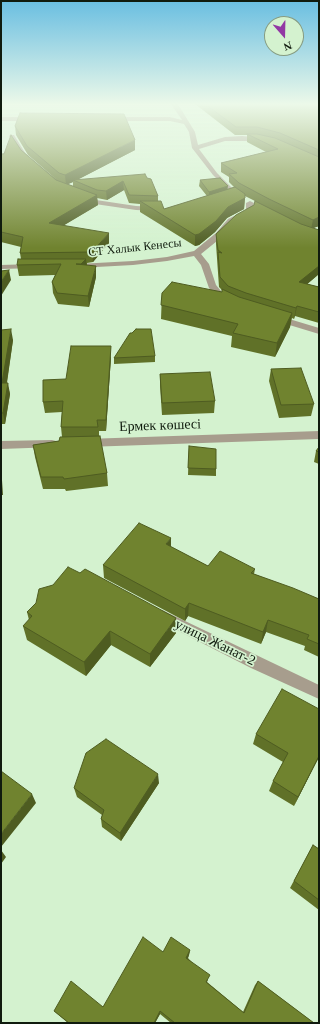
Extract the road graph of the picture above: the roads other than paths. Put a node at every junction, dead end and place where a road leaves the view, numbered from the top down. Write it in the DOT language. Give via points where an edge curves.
graph roads {
  1 [pos="22,152"];
  2 [pos="197,152"];
  3 [pos="36,166"];
  4 [pos="77,195"];
  5 [pos="162,210"];
  6 [pos="198,253"];
  7 [pos="39,266"];
  8 [pos="70,266"];
  9 [pos="1,267"];
  10 [pos="235,304"];
  11 [pos="269,316"];
  12 [pos="319,331"];
  13 [pos="319,435"];
  14 [pos="78,443"];
  15 [pos="63,444"];
  16 [pos="1,445"];
  17 [pos="151,611"];
  18 [pos="319,692"];
  1 -- 3 [label="street"];
  2 -- 6 [label="street, СТ Халык Кенесы" via="232,195 254,205 249,211 231,221"];
  4 -- 5 [label="street" via="95,202"];
  6 -- 8 [label="street, СТ Халык Кенесы" via="140,262"];
  6 -- 10 [label="street" via="205,264 212,286 223,299"];
  7 -- 9 [label="street"];
  11 -- 12 [label="street"];
  13 -- 14 [label="street, Ермек көшесі"];
  15 -- 16 [label="street"];
  17 -- 18 [label="street, улица Жанат-2"];
}
